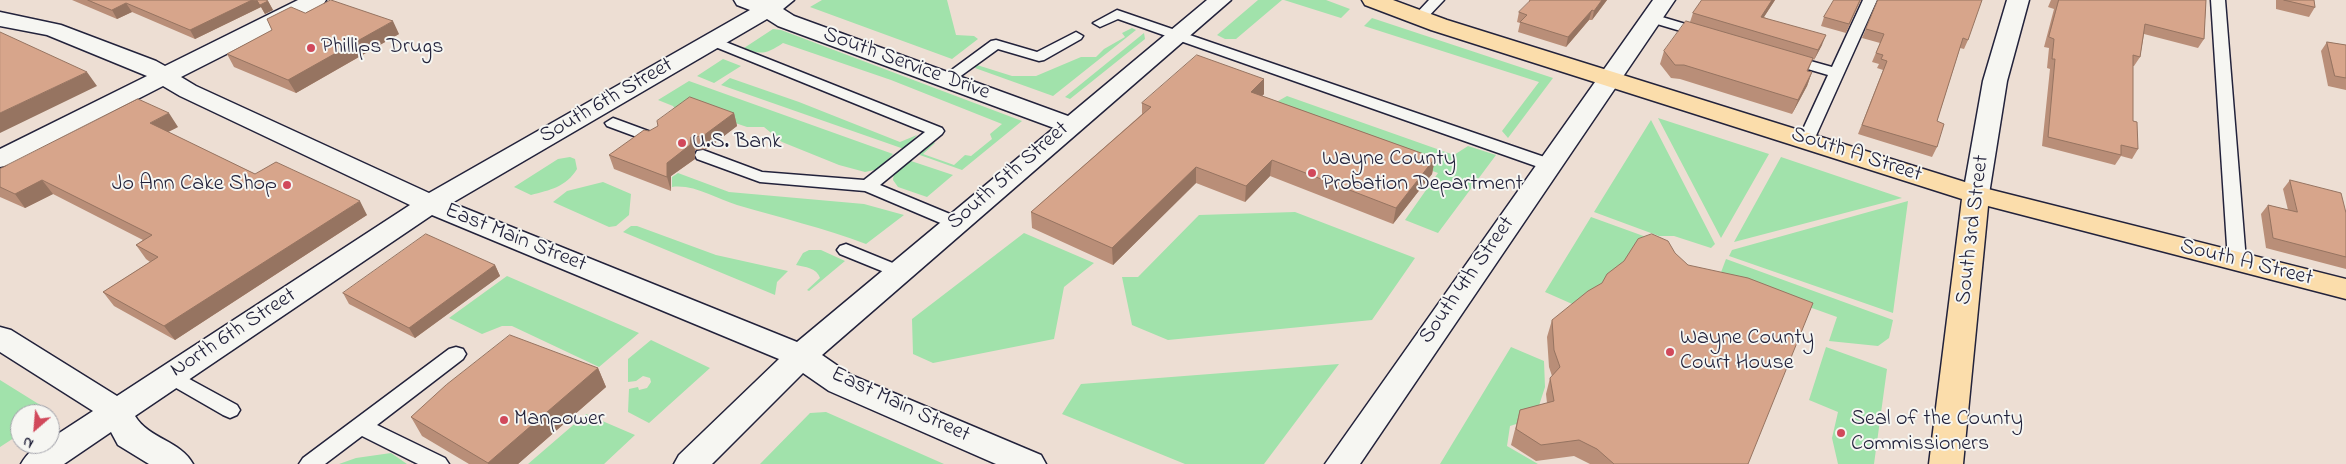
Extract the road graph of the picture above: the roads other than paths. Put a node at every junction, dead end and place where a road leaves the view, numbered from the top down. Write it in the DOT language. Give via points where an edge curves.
graph roads {
  1 [pos="314,0"];
  2 [pos="745,0"];
  3 [pos="1220,0"];
  4 [pos="1373,0"];
  5 [pos="1437,0"];
  6 [pos="1870,0"];
  7 [pos="2018,0"];
  8 [pos="2218,0"];
  9 [pos="775,5"];
  10 [pos="1658,9"];
  11 [pos="1420,17"];
  12 [pos="0,19"];
  13 [pos="1100,24"];
  14 [pos="1178,34"];
  15 [pos="1076,36"];
  16 [pos="1716,37"];
  17 [pos="713,41"];
  18 [pos="1772,54"];
  19 [pos="1837,73"];
  20 [pos="164,75"];
  21 [pos="1611,79"];
  22 [pos="946,80"];
  23 [pos="613,123"];
  24 [pos="1070,126"];
  25 [pos="653,138"];
  26 [pos="1806,140"];
  27 [pos="703,155"];
  28 [pos="0,158"];
  29 [pos="1550,165"];
  30 [pos="868,186"];
  31 [pos="1976,194"];
  32 [pos="430,204"];
  33 [pos="956,223"];
  34 [pos="846,250"];
  35 [pos="2237,261"];
  36 [pos="900,272"];
  37 [pos="2346,289"];
  38 [pos="0,338"];
  39 [pos="456,354"];
  40 [pos="801,356"];
  41 [pos="171,376"];
  42 [pos="230,410"];
  43 [pos="116,412"];
  44 [pos="360,426"];
  45 [pos="38,464"];
  46 [pos="176,464"];
  47 [pos="310,464"];
  48 [pos="438,464"];
  49 [pos="691,464"];
  50 [pos="1029,464"];
  51 [pos="1342,464"];
  52 [pos="1946,464"];
  1 -- 20 [label="street"];
  2 -- 9 [label="street, South Service Drive"];
  3 -- 14 [label="street, South 5th Street"];
  4 -- 11 [label="main road, South A Street"];
  5 -- 11 [label="lane"];
  6 -- 19 [label="lane"];
  7 -- 31 [label="street, South 3rd Street" via="1995,81"];
  8 -- 35 [label="lane"];
  9 -- 17 [label="street, South 6th Street"];
  9 -- 22 [label="street, South Service Drive" via="786,21"];
  10 -- 16 [label="lane"];
  10 -- 21 [label="street, South 4th Street"];
  11 -- 21 [label="main road, South A Street"];
  12 -- 20 [label="street, East Main Street" via="53,30 139,62"];
  13 -- 14 [label="lane" via="1117,14"];
  14 -- 24 [label="street, South 5th Street"];
  14 -- 29 [label="lane"];
  15 -- 22 [label="lane" via="1039,57 996,44"];
  17 -- 30 [label="lane" via="936,131"];
  17 -- 32 [label="street, South 6th Street"];
  18 -- 19 [label="lane"];
  19 -- 26 [label="lane"];
  20 -- 28 [label="street"];
  20 -- 32 [label="street, East Main Street" via="188,91"];
  21 -- 26 [label="main road, South A Street"];
  21 -- 29 [label="street, South 4th Street"];
  22 -- 24 [label="street, South Service Drive"];
  23 -- 25 [label="lane"];
  24 -- 33 [label="street, South 5th Street"];
  26 -- 31 [label="main road, South A Street"];
  27 -- 30 [label="lane" via="760,177"];
  29 -- 51 [label="street, South 4th Street"];
  30 -- 33 [label="lane"];
  31 -- 35 [label="main road, South A Street"];
  31 -- 52 [label="main road, South 3rd Street"];
  32 -- 40 [label="street, East Main Street"];
  32 -- 41 [label="street, North 6th Street"];
  33 -- 36 [label="street, South 5th Street"];
  34 -- 36 [label="lane"];
  35 -- 37 [label="main road, South A Street"];
  36 -- 40 [label="street, South 5th Street"];
  38 -- 43 [label="street" via="98,397"];
  39 -- 44 [label="lane"];
  40 -- 49 [label="street, South 5th Street"];
  40 -- 50 [label="street, East Main Street" via="840,383"];
  41 -- 42 [label="lane"];
  41 -- 43 [label="street, North 6th Street"];
  43 -- 45 [label="street, North 6th Street"];
  43 -- 46 [label="street" via="130,436"];
  44 -- 47 [label="lane"];
  44 -- 48 [label="lane"];
}
